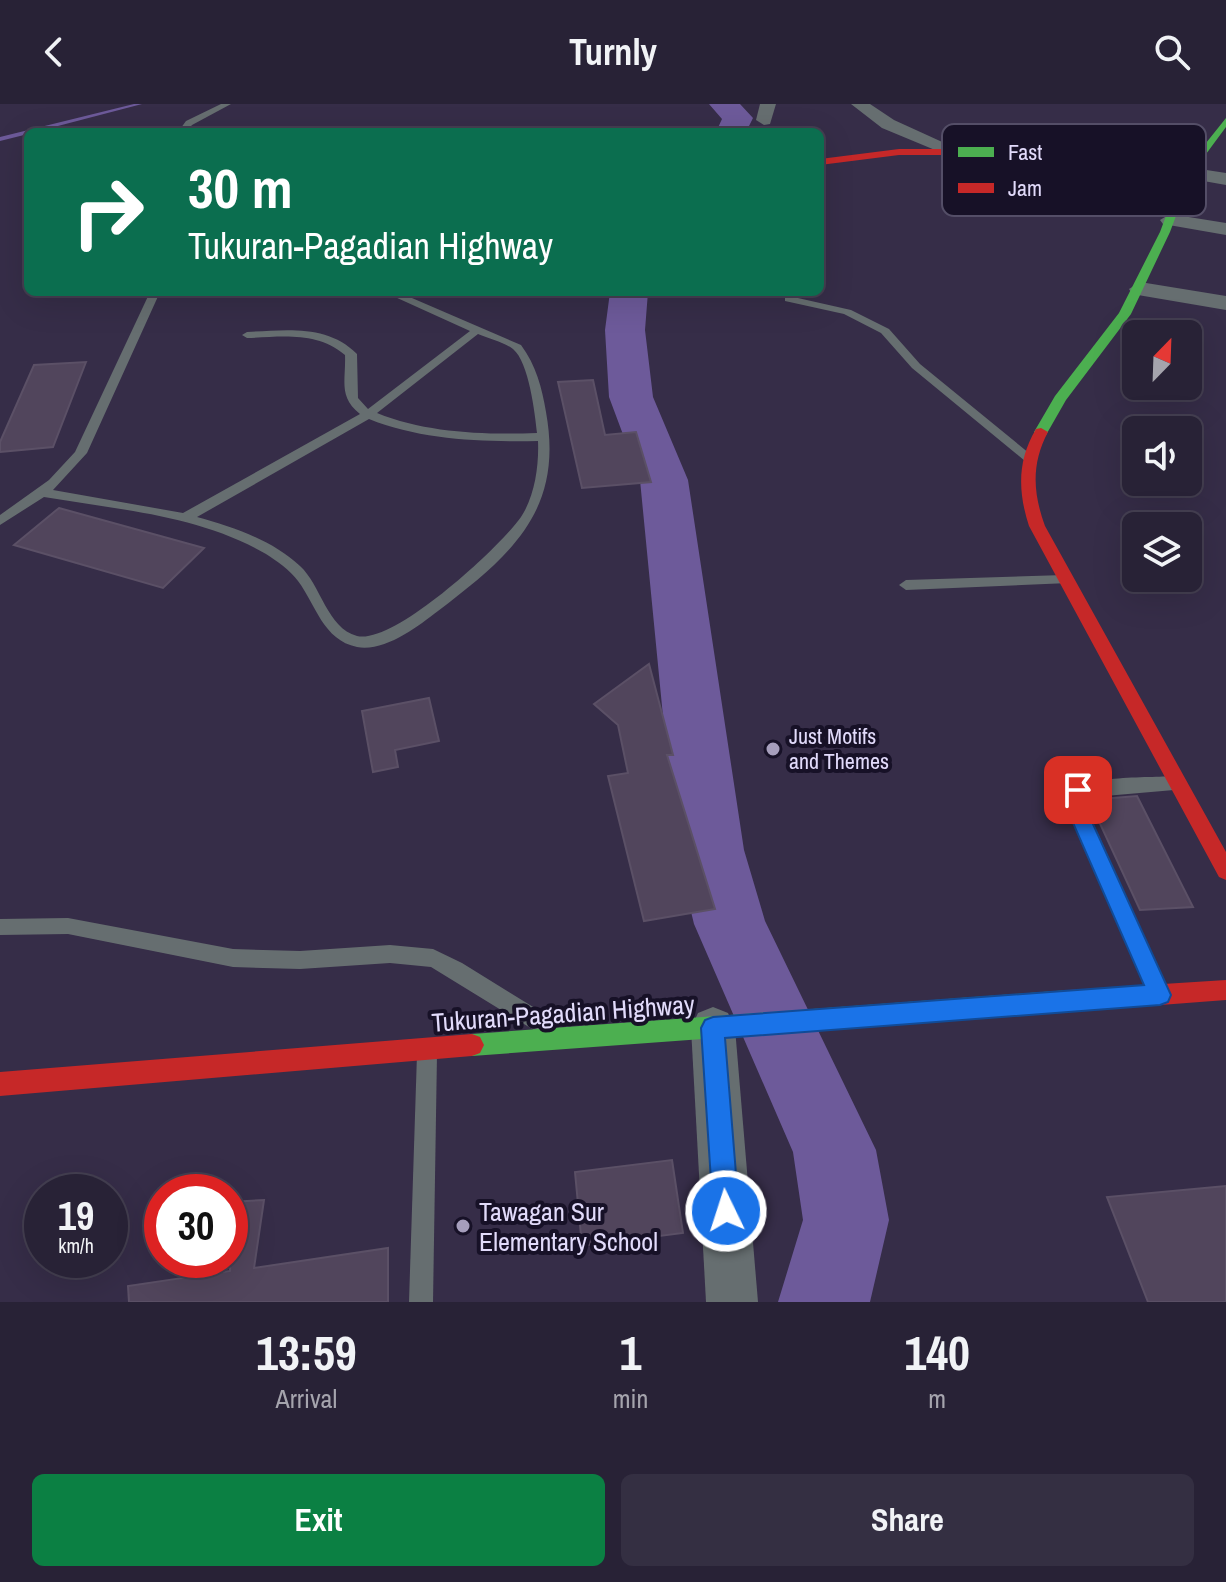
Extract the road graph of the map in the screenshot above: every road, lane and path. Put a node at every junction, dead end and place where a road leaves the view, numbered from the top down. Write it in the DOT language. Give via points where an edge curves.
graph roads {
  1 [pos="227,104"];
  2 [pos="859,104"];
  3 [pos="878,118"];
  4 [pos="185,128"];
  5 [pos="1222,130"];
  6 [pos="942,146"];
  7 [pos="1206,151"];
  8 [pos="942,152"];
  9 [pos="862,157"];
  10 [pos="824,162"];
  11 [pos="1226,179"];
  12 [pos="1206,180"];
  13 [pos="1171,216"];
  14 [pos="1170,220"];
  15 [pos="1226,229"];
  16 [pos="1140,289"];
  17 [pos="153,296"];
  18 [pos="398,296"];
  19 [pos="789,299"];
  20 [pos="1226,303"];
  21 [pos="477,330"];
  22 [pos="247,335"];
  23 [pos="369,414"];
  24 [pos="542,437"];
  25 [pos="1029,458"];
  26 [pos="45,493"];
  27 [pos="183,519"];
  28 [pos="0,521"];
  29 [pos="1064,580"];
  30 [pos="906,585"];
  31 [pos="1177,783"];
  32 [pos="1226,871"];
  33 [pos="0,927"];
  34 [pos="1226,990"];
  35 [pos="1160,995"];
  36 [pos="735,1026"];
  37 [pos="569,1038"];
  38 [pos="427,1048"];
  39 [pos="0,1084"];
  40 [pos="421,1302"];
  41 [pos="732,1302"];
  1 -- 4 [label="lane"];
  2 -- 3 [label="street"];
  3 -- 6 [label="street"];
  3 -- 9 [label="street"];
  5 -- 7 [label="main road"];
  8 -- 9 [label="main road"];
  9 -- 10 [label="main road"];
  11 -- 12 [label="street"];
  13 -- 14 [label="main road"];
  14 -- 15 [label="street"];
  14 -- 16 [label="main road"];
  16 -- 20 [label="street"];
  16 -- 25 [label="main road" via="1060,399"];
  17 -- 26 [label="lane" via="81,453"];
  18 -- 21 [label="lane"];
  19 -- 25 [label="lane" via="847,312 885,331 916,366"];
  21 -- 23 [label="lane"];
  21 -- 24 [label="lane" via="525,355"];
  22 -- 23 [label="lane" via="303,333 339,342 351,354 355,405"];
  23 -- 24 [label="lane" via="475,437"];
  23 -- 27 [label="lane"];
  24 -- 27 [label="lane" via="540,486 528,517 495,556 385,639 360,642 341,634 300,575 268,550"];
  25 -- 29 [label="main road" via="1029,504"];
  26 -- 27 [label="lane"];
  26 -- 28 [label="lane"];
  29 -- 30 [label="lane"];
  29 -- 31 [label="main road"];
  31 -- 32 [label="main road"];
  31 -- 35 [label="lane" via="1084,789 1072,795"];
  33 -- 37 [label="lane" via="68,926 233,958 433,958"];
  34 -- 35 [label="main road, Tukuran-Pagadian Highway"];
  35 -- 36 [label="main road, Tukuran-Pagadian Highway"];
  36 -- 37 [label="main road, Tukuran-Pagadian Highway"];
  36 -- 41 [label="street"];
  37 -- 38 [label="main road, Tukuran-Pagadian Highway"];
  38 -- 39 [label="main road, Tukuran-Pagadian Highway"];
  38 -- 40 [label="lane"];
}
